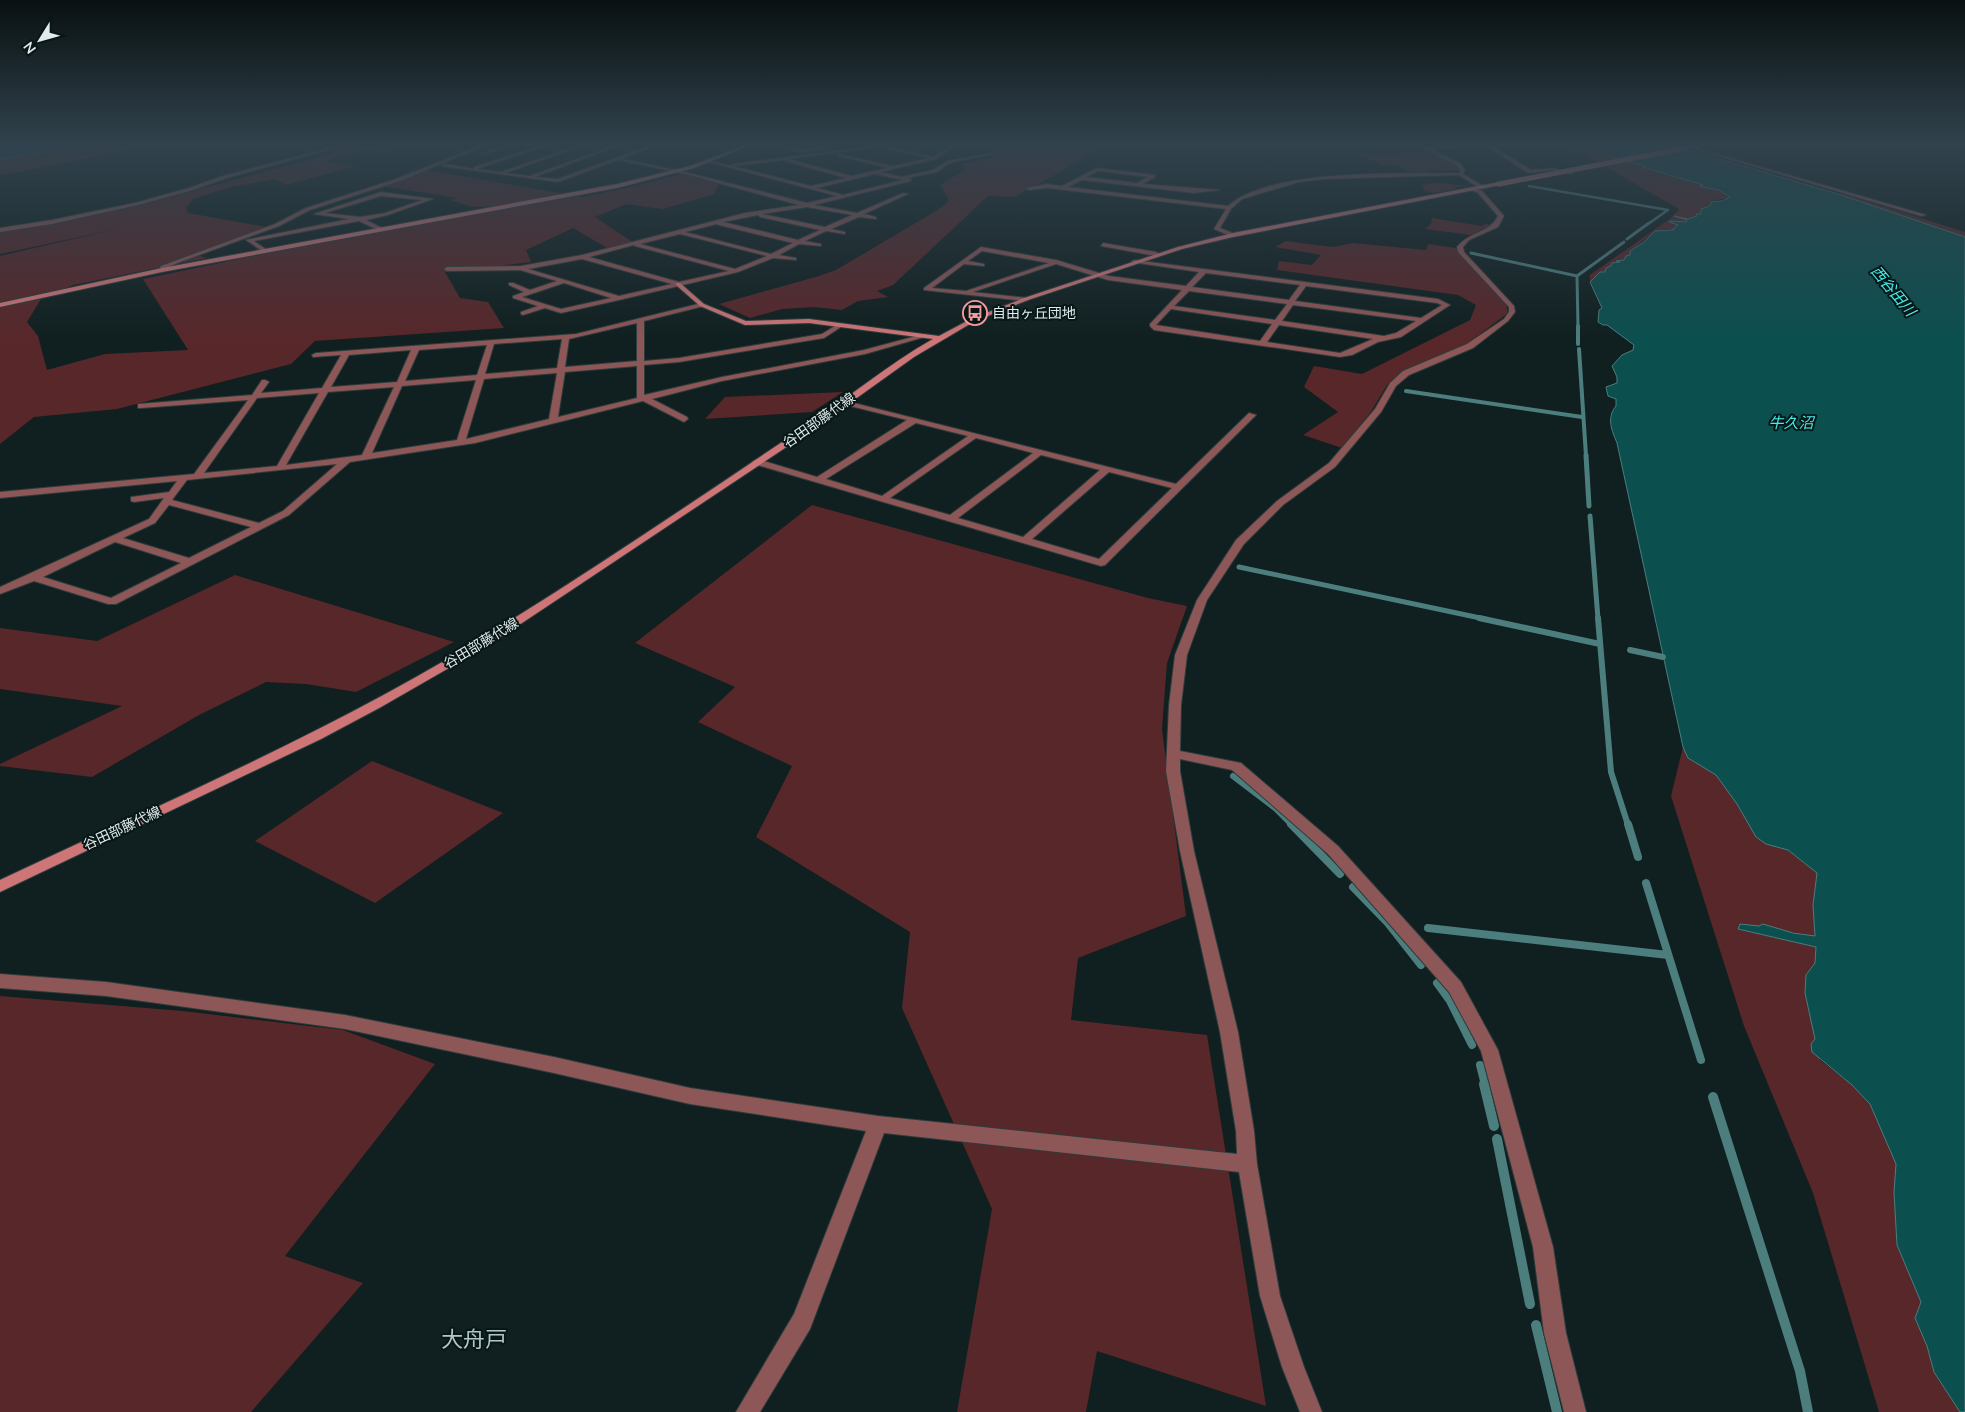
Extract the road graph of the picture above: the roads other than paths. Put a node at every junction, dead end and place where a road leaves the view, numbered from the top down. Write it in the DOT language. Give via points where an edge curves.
graph roads {
  1 [pos="113,209"];
  2 [pos="308,209"];
  3 [pos="334,209"];
  4 [pos="399,209"];
  5 [pos="494,209"];
  6 [pos="784,209"];
  7 [pos="827,209"];
  8 [pos="870,209"];
  9 [pos="1228,209"];
  10 [pos="1369,209"];
  11 [pos="1494,209"];
  12 [pos="1902,209"];
  13 [pos="753,214"];
  14 [pos="856,215"];
  15 [pos="1923,215"];
  16 [pos="874,218"];
  17 [pos="360,219"];
  18 [pos="716,223"];
  19 [pos="380,229"];
  20 [pos="0,230"];
  21 [pos="826,230"];
  22 [pos="680,233"];
  23 [pos="843,233"];
  24 [pos="1233,235"];
  25 [pos="798,242"];
  26 [pos="636,244"];
  27 [pos="819,245"];
  28 [pos="1103,245"];
  29 [pos="265,251"];
  30 [pos="1156,254"];
  31 [pos="772,256"];
  32 [pos="582,257"];
  33 [pos="794,259"];
  34 [pos="963,262"];
  35 [pos="1056,262"];
  36 [pos="1134,262"];
  37 [pos="982,265"];
  38 [pos="521,268"];
  39 [pos="447,269"];
  40 [pos="162,270"];
  41 [pos="736,271"];
  42 [pos="1204,271"];
  43 [pos="1099,274"];
  44 [pos="564,281"];
  45 [pos="511,284"];
  46 [pos="678,284"];
  47 [pos="1304,284"];
  48 [pos="1187,288"];
  49 [pos="529,292"];
  50 [pos="964,293"];
  51 [pos="619,298"];
  52 [pos="1026,299"];
  53 [pos="1291,302"];
  54 [pos="0,305"];
  55 [pos="702,305"];
  56 [pos="545,306"];
  57 [pos="1170,307"];
  58 [pos="522,313"];
  59 [pos="642,320"];
  60 [pos="1422,320"];
  61 [pos="1278,322"];
  62 [pos="840,325"];
  63 [pos="924,336"];
  64 [pos="566,337"];
  65 [pos="939,338"];
  66 [pos="1384,338"];
  67 [pos="491,342"];
  68 [pos="1262,344"];
  69 [pos="416,348"];
  70 [pos="346,354"];
  71 [pos="316,355"];
  72 [pos="641,364"];
  73 [pos="560,370"];
  74 [pos="480,377"];
  75 [pos="265,382"];
  76 [pos="400,384"];
  77 [pos="696,386"];
  78 [pos="325,390"];
  79 [pos="708,393"];
  80 [pos="254,396"];
  81 [pos="644,399"];
  82 [pos="845,402"];
  83 [pos="142,406"];
  84 [pos="1252,415"];
  85 [pos="684,419"];
  86 [pos="914,420"];
  87 [pos="553,422"];
  88 [pos="975,435"];
  89 [pos="461,442"];
  90 [pos="1039,452"];
  91 [pos="366,456"];
  92 [pos="347,460"];
  93 [pos="758,462"];
  94 [pos="280,468"];
  95 [pos="1107,469"];
  96 [pos="198,475"];
  97 [pos="185,476"];
  98 [pos="818,480"];
  99 [pos="1178,487"];
  100 [pos="0,495"];
  101 [pos="170,498"];
  102 [pos="134,499"];
  103 [pos="882,499"];
  104 [pos="951,519"];
  105 [pos="260,526"];
  106 [pos="114,539"];
  107 [pos="1024,541"];
  108 [pos="190,562"];
  109 [pos="33,577"];
  110 [pos="0,590"];
  111 [pos="1174,754"];
  112 [pos="0,886"];
  113 [pos="0,982"];
  114 [pos="878,1124"];
  115 [pos="1247,1164"];
  116 [pos="748,1412"];
  117 [pos="1311,1412"];
  118 [pos="1575,1412"];
  1 -- 20 [label="street"];
  2 -- 40 [label="street" via="277,225 178,261"];
  3 -- 17 [label="street" via="317,214"];
  4 -- 17 [label="street"];
  5 -- 19 [label="main road"];
  6 -- 13 [label="street"];
  7 -- 14 [label="street"];
  8 -- 14 [label="street"];
  9 -- 24 [label="street" via="1217,229"];
  10 -- 24 [label="main road, 谷田部藤代線"];
  11 -- 111 [label="street" via="1500,216 1496,226 1467,239 1460,248 1512,307 1512,312 1470,346 1406,373 1393,385 1378,410 1332,465 1280,503 1240,542 1202,600 1181,655 1174,705"];
  12 -- 15 [label="street"];
  13 -- 18 [label="street"];
  13 -- 21 [label="street"];
  14 -- 16 [label="street"];
  14 -- 21 [label="street"];
  17 -- 19 [label="street"];
  17 -- 29 [label="street" via="249,240"];
  18 -- 22 [label="street"];
  18 -- 25 [label="street"];
  19 -- 29 [label="main road"];
  21 -- 23 [label="street"];
  21 -- 25 [label="street"];
  22 -- 26 [label="street"];
  22 -- 31 [label="street"];
  24 -- 30 [label="main road, 谷田部藤代線"];
  25 -- 27 [label="street"];
  25 -- 31 [label="street"];
  26 -- 32 [label="street"];
  26 -- 41 [label="street"];
  28 -- 30 [label="street"];
  29 -- 40 [label="main road"];
  30 -- 36 [label="main road, 谷田部藤代線"];
  31 -- 33 [label="street"];
  31 -- 41 [label="street"];
  32 -- 38 [label="street"];
  32 -- 46 [label="street"];
  34 -- 35 [label="street" via="983,247"];
  34 -- 37 [label="street"];
  34 -- 50 [label="street" via="925,291"];
  35 -- 43 [label="street"];
  35 -- 50 [label="street"];
  36 -- 42 [label="street"];
  36 -- 43 [label="main road, 谷田部藤代線"];
  38 -- 39 [label="street"];
  38 -- 44 [label="street"];
  40 -- 54 [label="main road"];
  41 -- 46 [label="street"];
  42 -- 47 [label="street"];
  42 -- 48 [label="street"];
  43 -- 48 [label="street" via="1108,278"];
  43 -- 52 [label="main road, 谷田部藤代線"];
  44 -- 49 [label="street"];
  44 -- 51 [label="street"];
  45 -- 49 [label="street"];
  46 -- 51 [label="street"];
  46 -- 55 [label="main road"];
  47 -- 53 [label="street"];
  47 -- 60 [label="street" via="1438,301 1447,305"];
  48 -- 53 [label="street"];
  48 -- 57 [label="street"];
  49 -- 56 [label="street" via="515,296"];
  50 -- 52 [label="street"];
  51 -- 56 [label="street" via="561,311"];
  52 -- 65 [label="main road, 谷田部藤代線" via="984,315"];
  53 -- 60 [label="street"];
  53 -- 61 [label="street"];
  55 -- 59 [label="street"];
  55 -- 62 [label="main road" via="745,324 794,321"];
  56 -- 58 [label="street"];
  57 -- 61 [label="street"];
  57 -- 68 [label="street" via="1152,325"];
  59 -- 64 [label="street"];
  59 -- 72 [label="street"];
  60 -- 66 [label="street" via="1398,335"];
  61 -- 66 [label="street"];
  61 -- 68 [label="street"];
  62 -- 63 [label="main road"];
  62 -- 72 [label="street" via="824,336"];
  63 -- 65 [label="main road"];
  63 -- 77 [label="street" via="865,352"];
  64 -- 67 [label="street"];
  64 -- 73 [label="street"];
  65 -- 82 [label="main road, 谷田部藤代線"];
  66 -- 68 [label="street" via="1340,355"];
  67 -- 69 [label="street"];
  67 -- 74 [label="street"];
  69 -- 70 [label="street"];
  69 -- 76 [label="street"];
  70 -- 71 [label="street"];
  70 -- 78 [label="street"];
  72 -- 73 [label="street"];
  72 -- 81 [label="street" via="640,396"];
  73 -- 74 [label="street"];
  73 -- 87 [label="street"];
  74 -- 76 [label="street"];
  74 -- 89 [label="street"];
  75 -- 80 [label="street"];
  76 -- 78 [label="street"];
  76 -- 91 [label="street"];
  77 -- 79 [label="street"];
  77 -- 81 [label="street"];
  78 -- 80 [label="street"];
  78 -- 94 [label="street"];
  80 -- 83 [label="street"];
  80 -- 96 [label="street"];
  81 -- 85 [label="street"];
  81 -- 87 [label="street"];
  82 -- 86 [label="street"];
  82 -- 93 [label="main road, 谷田部藤代線"];
  84 -- 99 [label="street"];
  86 -- 88 [label="street"];
  86 -- 98 [label="street"];
  87 -- 89 [label="street"];
  88 -- 90 [label="street"];
  88 -- 103 [label="street"];
  89 -- 91 [label="street"];
  90 -- 95 [label="street"];
  90 -- 104 [label="street"];
  91 -- 92 [label="street"];
  92 -- 94 [label="street"];
  92 -- 105 [label="street" via="286,513"];
  93 -- 98 [label="street"];
  93 -- 112 [label="main road, 谷田部藤代線" via="512,625 378,704"];
  94 -- 96 [label="street"];
  95 -- 99 [label="street"];
  95 -- 107 [label="street"];
  96 -- 97 [label="street"];
  97 -- 100 [label="street"];
  97 -- 101 [label="street"];
  98 -- 103 [label="street"];
  99 -- 107 [label="street" via="1101,563"];
  101 -- 102 [label="street"];
  101 -- 105 [label="street"];
  101 -- 106 [label="street" via="152,521"];
  103 -- 104 [label="street"];
  104 -- 107 [label="street"];
  105 -- 108 [label="street"];
  106 -- 108 [label="street"];
  106 -- 109 [label="street"];
  108 -- 109 [label="street" via="112,602"];
  109 -- 110 [label="street"];
  111 -- 115 [label="street" via="1173,771 1187,851 1229,1032 1246,1131"];
  111 -- 118 [label="street" via="1236,766 1333,850 1455,987 1489,1050 1543,1247 1555,1333"];
  113 -- 114 [label="street" via="106,989 345,1022 690,1096"];
  114 -- 115 [label="street"];
  114 -- 116 [label="street" via="802,1321"];
  115 -- 117 [label="street" via="1270,1296"];
}
